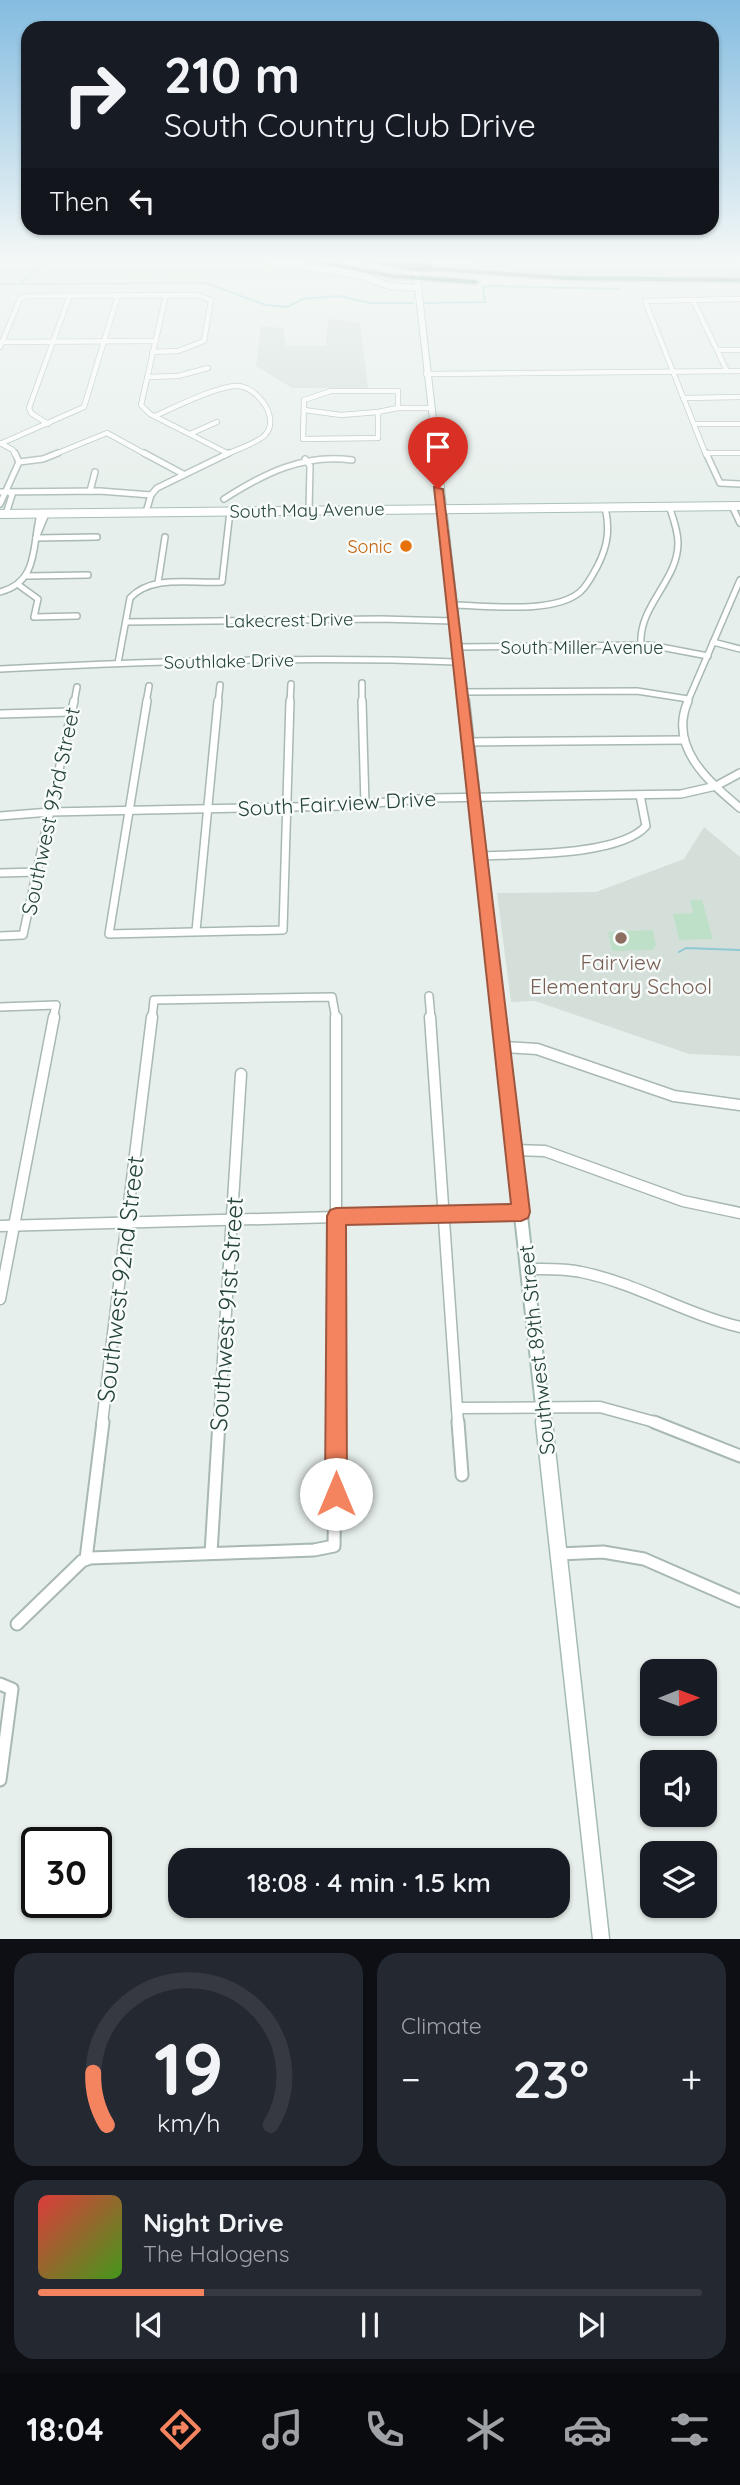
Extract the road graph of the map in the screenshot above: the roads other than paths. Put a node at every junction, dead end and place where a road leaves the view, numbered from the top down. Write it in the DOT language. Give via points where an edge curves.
graph roads {
  1 [pos="50,350"];
  2 [pos="101,350"];
  3 [pos="175,350"];
  4 [pos="424,350"];
  5 [pos="665,350"];
  6 [pos="717,350"];
  7 [pos="152,352"];
  8 [pos="208,368"];
  9 [pos="727,371"];
  10 [pos="740,371"];
  11 [pos="673,372"];
  12 [pos="426,374"];
  13 [pos="147,377"];
  14 [pos="740,397"];
  15 [pos="683,398"];
  16 [pos="398,408"];
  17 [pos="430,408"];
  18 [pos="304,410"];
  19 [pos="378,411"];
  20 [pos="155,416"];
  21 [pos="217,422"];
  22 [pos="48,424"];
  23 [pos="740,424"];
  24 [pos="694,425"];
  25 [pos="190,434"];
  26 [pos="0,443"];
  27 [pos="227,453"];
  28 [pos="706,453"];
  29 [pos="740,453"];
  30 [pos="305,459"];
  31 [pos="352,460"];
  32 [pos="19,462"];
  33 [pos="95,472"];
  34 [pos="183,474"];
  35 [pos="740,484"];
  36 [pos="90,491"];
  37 [pos="0,492"];
  38 [pos="9,492"];
  39 [pos="151,495"];
  40 [pos="225,499"];
  41 [pos="0,505"];
  42 [pos="669,506"];
  43 [pos="736,506"];
  44 [pos="605,507"];
  45 [pos="440,508"];
  46 [pos="309,510"];
  47 [pos="230,511"];
  48 [pos="146,512"];
  49 [pos="3,514"];
  50 [pos="43,514"];
  51 [pos="740,523"];
  52 [pos="97,537"];
  53 [pos="165,537"];
  54 [pos="36,538"];
  55 [pos="89,575"];
  56 [pos="27,576"];
  57 [pos="740,580"];
  58 [pos="158,583"];
  59 [pos="20,586"];
  60 [pos="0,592"];
  61 [pos="730,604"];
  62 [pos="451,605"];
  63 [pos="740,606"];
  64 [pos="77,616"];
  65 [pos="453,621"];
  66 [pos="126,622"];
  67 [pos="713,642"];
  68 [pos="641,645"];
  69 [pos="456,647"];
  70 [pos="740,649"];
  71 [pos="708,656"];
  72 [pos="457,662"];
  73 [pos="118,663"];
  74 [pos="0,669"];
  75 [pos="362,683"];
  76 [pos="291,684"];
  77 [pos="220,685"];
  78 [pos="149,686"];
  79 [pos="77,687"];
  80 [pos="461,692"];
  81 [pos="688,699"];
  82 [pos="71,712"];
  83 [pos="0,714"];
  84 [pos="683,740"];
  85 [pos="466,742"];
  86 [pos="740,773"];
  87 [pos="716,786"];
  88 [pos="640,795"];
  89 [pos="474,797"];
  90 [pos="365,804"];
  91 [pos="286,807"];
  92 [pos="740,808"];
  93 [pos="208,809"];
  94 [pos="129,810"];
  95 [pos="50,812"];
  96 [pos="0,816"];
  97 [pos="481,856"];
  98 [pos="37,872"];
  99 [pos="0,873"];
  100 [pos="196,931"];
  101 [pos="0,936"];
  102 [pos="429,996"];
  103 [pos="0,1007"];
  104 [pos="502,1047"];
  105 [pos="240,1074"];
  106 [pos="740,1105"];
  107 [pos="514,1150"];
  108 [pos="521,1212"];
  109 [pos="740,1213"];
  110 [pos="444,1214"];
  111 [pos="336,1216"];
  112 [pos="232,1220"];
  113 [pos="127,1223"];
  114 [pos="14,1225"];
  115 [pos="0,1226"];
  116 [pos="527,1269"];
  117 [pos="0,1299"];
  118 [pos="740,1328"];
  119 [pos="543,1407"];
  120 [pos="457,1408"];
  121 [pos="740,1456"];
  122 [pos="462,1475"];
  123 [pos="211,1553"];
  124 [pos="559,1553"];
  125 [pos="86,1559"];
  126 [pos="740,1601"];
  127 [pos="17,1624"];
  128 [pos="6,1687"];
  129 [pos="0,1780"];
  130 [pos="601,1939"];
  1 -- 22 [label="street" via="29,409"];
  2 -- 22 [label="street" via="84,407"];
  3 -- 7 [label="street"];
  4 -- 12 [label="main road, Southwest 89th Street"];
  5 -- 11 [label="street"];
  6 -- 9 [label="street"];
  7 -- 13 [label="street"];
  8 -- 13 [label="street" via="178,376"];
  9 -- 10 [label="street"];
  9 -- 11 [label="street"];
  11 -- 12 [label="street"];
  11 -- 15 [label="street"];
  12 -- 17 [label="main road, Southwest 89th Street"];
  13 -- 20 [label="street" via="141,404"];
  14 -- 15 [label="street"];
  15 -- 24 [label="street"];
  16 -- 17 [label="street"];
  16 -- 18 [label="street" via="398,391 331,391 304,400"];
  16 -- 19 [label="street"];
  17 -- 45 [label="main road, Southwest 89th Street"];
  18 -- 19 [label="street" via="341,415"];
  18 -- 19 [label="street" via="303,439 378,438"];
  20 -- 25 [label="street"];
  20 -- 27 [label="street" via="238,386 267,406 270,426 264,436"];
  21 -- 25 [label="street"];
  22 -- 26 [label="street"];
  23 -- 24 [label="street"];
  24 -- 28 [label="street"];
  25 -- 27 [label="street"];
  26 -- 32 [label="street" via="16,454"];
  27 -- 34 [label="street"];
  28 -- 29 [label="street"];
  28 -- 35 [label="street" via="720,483"];
  30 -- 31 [label="street" via="331,456"];
  30 -- 40 [label="street"];
  30 -- 46 [label="street" via="310,466"];
  32 -- 34 [label="street" via="41,459 107,433"];
  32 -- 38 [label="street"];
  33 -- 36 [label="street"];
  34 -- 39 [label="street"];
  36 -- 38 [label="street"];
  36 -- 39 [label="street"];
  37 -- 38 [label="street"];
  38 -- 41 [label="street"];
  38 -- 49 [label="street" via="12,495"];
  39 -- 48 [label="street"];
  42 -- 43 [label="main road, South May Avenue"];
  42 -- 44 [label="main road, South May Avenue"];
  42 -- 68 [label="street" via="677,550 640,628"];
  43 -- 51 [label="street"];
  44 -- 45 [label="main road, South May Avenue"];
  44 -- 62 [label="street" via="610,528 607,548 583,589 566,599 537,604"];
  45 -- 46 [label="main road, South May Avenue"];
  45 -- 62 [label="main road, Southwest 89th Street"];
  46 -- 47 [label="main road, South May Avenue"];
  47 -- 48 [label="main road, South May Avenue"];
  47 -- 58 [label="street" via="222,582"];
  48 -- 50 [label="main road, South May Avenue"];
  49 -- 50 [label="main road, South May Avenue"];
  50 -- 54 [label="street"];
  52 -- 54 [label="street"];
  53 -- 58 [label="street"];
  54 -- 56 [label="street"];
  55 -- 56 [label="street"];
  56 -- 59 [label="street"];
  57 -- 61 [label="street"];
  58 -- 66 [label="street" via="132,593"];
  59 -- 60 [label="street"];
  59 -- 64 [label="street" via="36,596 34,617"];
  61 -- 63 [label="street"];
  61 -- 67 [label="street"];
  62 -- 65 [label="main road, Southwest 89th Street"];
  65 -- 66 [label="street, Lakecrest Drive"];
  65 -- 69 [label="main road, Southwest 89th Street"];
  66 -- 73 [label="street"];
  67 -- 70 [label="street"];
  67 -- 71 [label="street"];
  68 -- 69 [label="street, South Miller Avenue"];
  68 -- 71 [label="street, South Miller Avenue"];
  69 -- 72 [label="main road, Southwest 89th Street"];
  71 -- 81 [label="street"];
  72 -- 73 [label="street, Southlake Drive"];
  72 -- 80 [label="main road, Southwest 89th Street"];
  73 -- 74 [label="street, Southlake Drive"];
  75 -- 90 [label="street"];
  76 -- 91 [label="street"];
  77 -- 93 [label="street"];
  78 -- 94 [label="street"];
  79 -- 82 [label="street, Southwest 93rd Street"];
  80 -- 81 [label="street" via="645,691"];
  80 -- 85 [label="main road, Southwest 89th Street"];
  81 -- 84 [label="street" via="681,723"];
  82 -- 83 [label="street"];
  82 -- 95 [label="street, Southwest 93rd Street"];
  84 -- 85 [label="street"];
  84 -- 87 [label="street" via="692,760"];
  85 -- 89 [label="main road, Southwest 89th Street"];
  86 -- 87 [label="street, South Fairview Drive"];
  87 -- 88 [label="street, South Fairview Drive" via="688,794"];
  87 -- 92 [label="street"];
  88 -- 89 [label="street, South Fairview Drive"];
  88 -- 97 [label="street" via="646,826 639,834 580,852"];
  89 -- 90 [label="street, South Fairview Drive"];
  89 -- 97 [label="main road, Southwest 89th Street"];
  90 -- 91 [label="street, South Fairview Drive"];
  91 -- 93 [label="street, South Fairview Drive"];
  91 -- 100 [label="street" via="283,929"];
  93 -- 94 [label="street, South Fairview Drive"];
  93 -- 100 [label="street"];
  94 -- 95 [label="street, South Fairview Drive"];
  94 -- 100 [label="street" via="109,933"];
  95 -- 96 [label="street, South Fairview Drive"];
  95 -- 98 [label="street, Southwest 93rd Street"];
  97 -- 104 [label="main road, Southwest 89th Street"];
  98 -- 99 [label="street"];
  98 -- 101 [label="street, Southwest 93rd Street" via="23,935"];
  102 -- 110 [label="street"];
  103 -- 114 [label="street" via="56,1005"];
  104 -- 106 [label="street" via="537,1049 681,1098"];
  104 -- 107 [label="main road, Southwest 89th Street"];
  105 -- 112 [label="street, Southwest 91st Street"];
  107 -- 108 [label="main road, Southwest 89th Street"];
  107 -- 109 [label="street" via="545,1151 684,1201"];
  108 -- 110 [label="street"];
  108 -- 116 [label="main road, Southwest 89th Street"];
  110 -- 111 [label="street"];
  110 -- 120 [label="street"];
  111 -- 112 [label="street"];
  111 -- 113 [label="street, Southwest 92nd Street" via="336,1008 332,997 154,1000"];
  111 -- 123 [label="street" via="334,1546"];
  112 -- 113 [label="street"];
  112 -- 123 [label="street, Southwest 91st Street"];
  113 -- 114 [label="street"];
  113 -- 125 [label="street, Southwest 92nd Street"];
  114 -- 115 [label="street"];
  114 -- 117 [label="street"];
  116 -- 118 [label="street" via="595,1276"];
  116 -- 119 [label="main road, Southwest 89th Street"];
  119 -- 120 [label="street"];
  119 -- 121 [label="street" via="626,1412"];
  119 -- 124 [label="main road, Southwest 89th Street"];
  120 -- 122 [label="street"];
  123 -- 125 [label="street"];
  124 -- 126 [label="street" via="603,1552 644,1559"];
  124 -- 130 [label="main road, Southwest 89th Street"];
  125 -- 127 [label="street"];
  128 -- 129 [label="street"];
}
